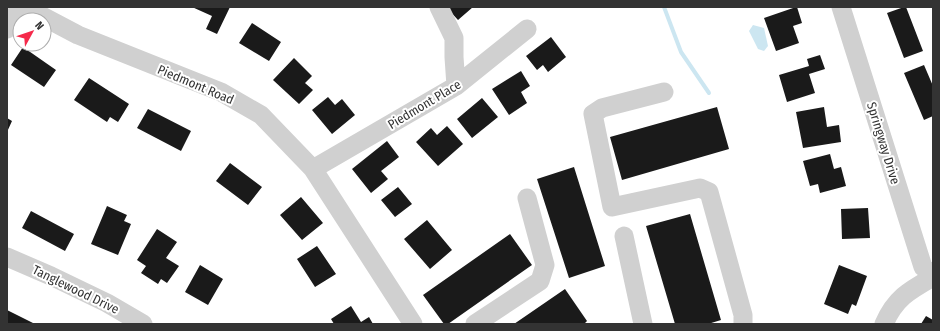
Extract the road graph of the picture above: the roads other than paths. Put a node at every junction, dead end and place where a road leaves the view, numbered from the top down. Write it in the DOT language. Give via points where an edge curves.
graph roads {
  1 [pos="20,7"];
  2 [pos="25,7"];
  3 [pos="439,7"];
  4 [pos="842,7"];
  5 [pos="7,29"];
  6 [pos="527,29"];
  7 [pos="456,86"];
  8 [pos="664,92"];
  9 [pos="313,169"];
  10 [pos="527,198"];
  11 [pos="624,236"];
  12 [pos="7,257"];
  13 [pos="933,275"];
  14 [pos="143,324"];
  15 [pos="413,324"];
  16 [pos="475,324"];
  17 [pos="643,324"];
  18 [pos="742,324"];
  19 [pos="884,324"];
  1 -- 5 [label="street"];
  2 -- 9 [label="street, Piedmont Road" via="78,35 221,92 261,115"];
  3 -- 7 [label="street" via="454,38"];
  4 -- 13 [label="street, Springway Drive" via="923,268"];
  6 -- 7 [label="street, Piedmont Place"];
  7 -- 9 [label="street, Piedmont Place"];
  8 -- 18 [label="street" via="602,108 594,114 612,207 700,188 709,192 743,315"];
  9 -- 15 [label="street, Piedmont Road"];
  10 -- 16 [label="street" via="545,265 540,281"];
  11 -- 17 [label="street"];
  12 -- 14 [label="street, Tanglewood Drive" via="107,303"];
  13 -- 19 [label="street" via="902,296 888,313"];
}
